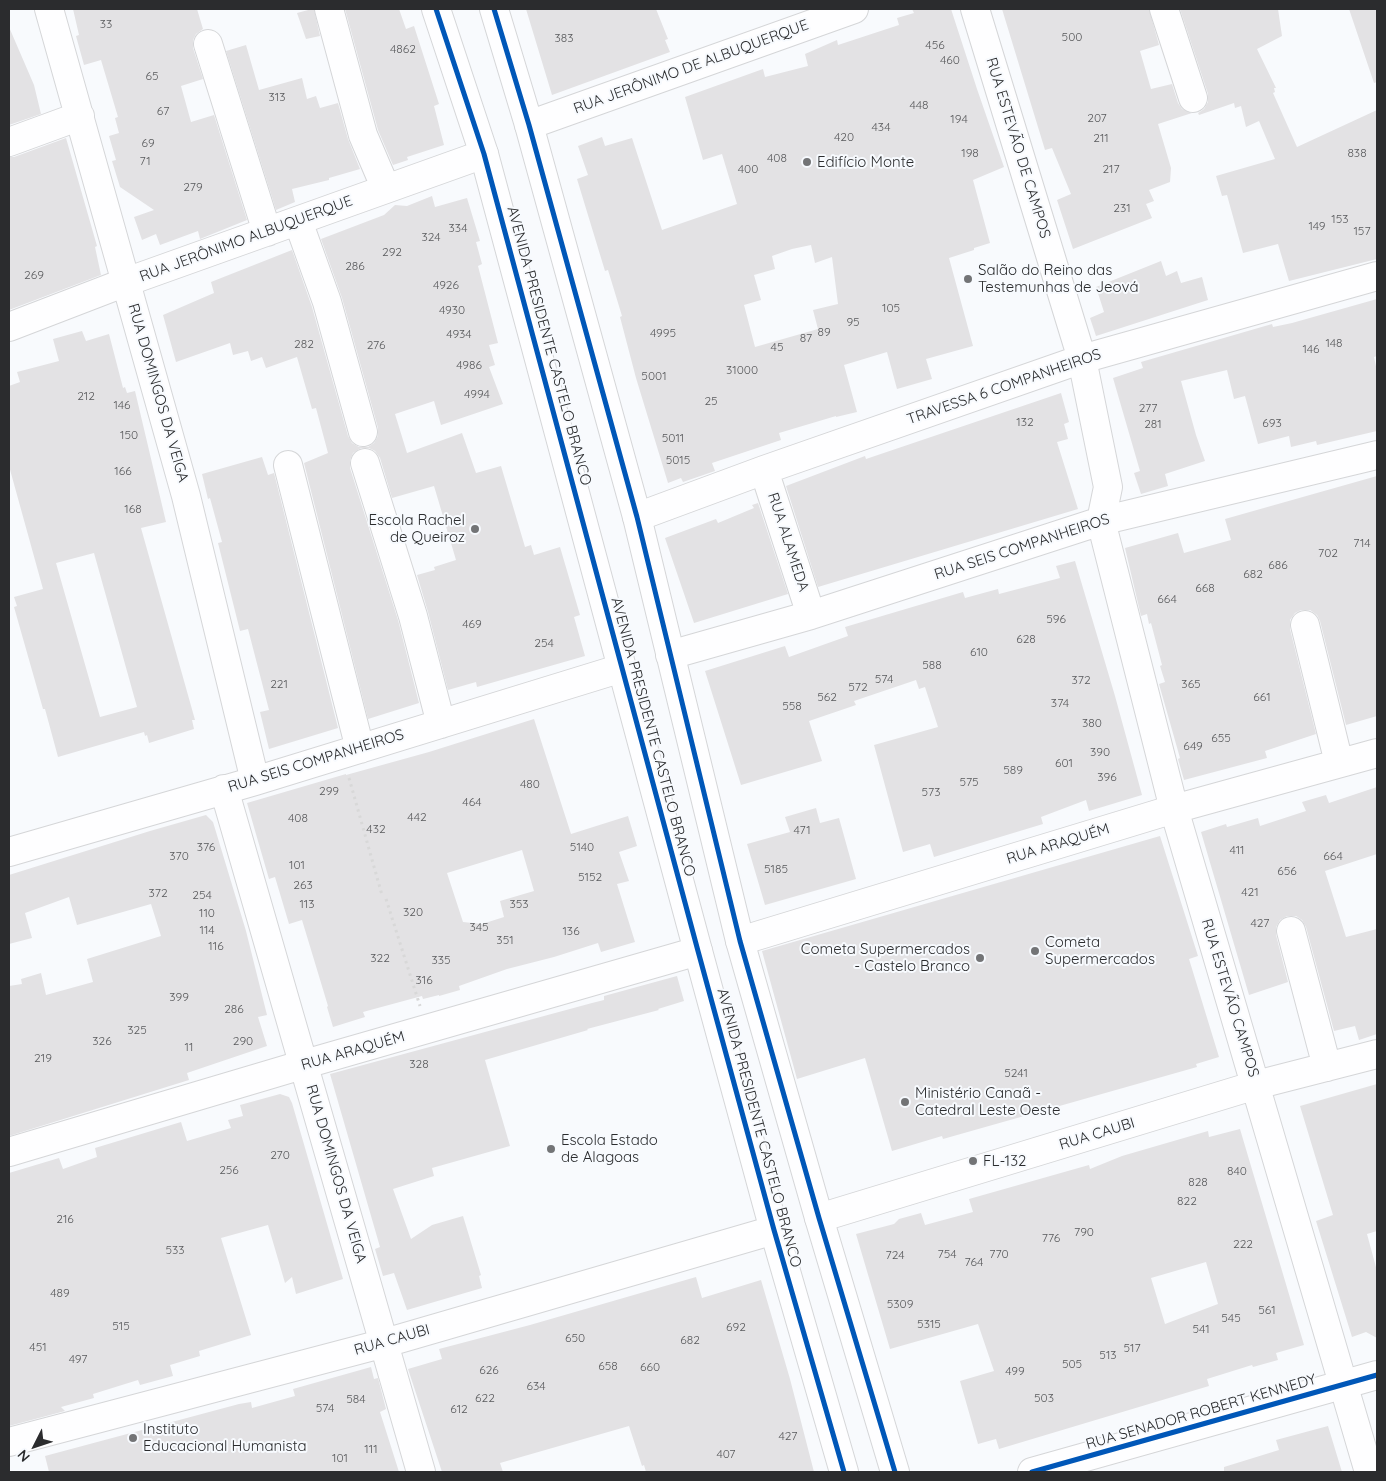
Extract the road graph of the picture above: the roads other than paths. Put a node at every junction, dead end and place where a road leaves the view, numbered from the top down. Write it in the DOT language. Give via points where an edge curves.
graph roads {
  1 [pos="49,9"];
  2 [pos="329,9"];
  3 [pos="436,9"];
  4 [pos="494,9"];
  5 [pos="854,9"];
  6 [pos="975,9"];
  7 [pos="1164,9"];
  8 [pos="208,44"];
  9 [pos="1193,98"];
  10 [pos="80,116"];
  11 [pos="529,125"];
  12 [pos="9,142"];
  13 [pos="484,154"];
  14 [pos="386,189"];
  15 [pos="298,221"];
  16 [pos="267,232"];
  17 [pos="1377,276"];
  18 [pos="126,282"];
  19 [pos="9,327"];
  20 [pos="1082,359"];
  21 [pos="363,432"];
  22 [pos="1377,455"];
  23 [pos="365,463"];
  24 [pos="288,465"];
  25 [pos="764,470"];
  26 [pos="636,516"];
  27 [pos="1101,521"];
  28 [pos="811,615"];
  29 [pos="1305,625"];
  30 [pos="670,655"];
  31 [pos="622,668"];
  32 [pos="441,724"];
  33 [pos="351,751"];
  34 [pos="1377,753"];
  35 [pos="1339,764"];
  36 [pos="255,781"];
  37 [pos="224,789"];
  38 [pos="1174,809"];
  39 [pos="9,852"];
  40 [pos="1291,931"];
  41 [pos="740,940"];
  42 [pos="698,951"];
  43 [pos="1377,1054"];
  44 [pos="305,1064"];
  45 [pos="1327,1067"];
  46 [pos="1256,1085"];
  47 [pos="9,1152"];
  48 [pos="819,1218"];
  49 [pos="774,1230"];
  50 [pos="384,1343"];
  51 [pos="1377,1375"];
  52 [pos="1343,1385"];
  53 [pos="9,1442"];
  54 [pos="420,1472"];
  55 [pos="844,1472"];
  56 [pos="895,1472"];
  57 [pos="1032,1472"];
  58 [pos="1370,1472"];
  1 -- 10 [label="street, RUA DOMINGOS DA VEIGA"];
  2 -- 14 [label="street" via="363,135"];
  3 -- 13 [label="street, AVENIDA PRESIDENTE CASTELO BRANCO"];
  4 -- 11 [label="street, AVENIDA PRESIDENTE CASTELO BRANCO"];
  5 -- 11 [label="street, RUA JERÔNIMO DE ALBUQUERQUE"];
  6 -- 20 [label="street, RUA ESTEVÃO DE CAMPOS"];
  7 -- 9 [label="street"];
  8 -- 16 [label="street"];
  10 -- 12 [label="street"];
  10 -- 18 [label="street, RUA DOMINGOS DA VEIGA"];
  11 -- 26 [label="street, AVENIDA PRESIDENTE CASTELO BRANCO"];
  13 -- 14 [label="street, RUA JERÔNIMO ALBUQUERQUE"];
  13 -- 31 [label="street, AVENIDA PRESIDENTE CASTELO BRANCO"];
  14 -- 15 [label="street, RUA JERÔNIMO ALBUQUERQUE"];
  15 -- 16 [label="street, RUA JERÔNIMO ALBUQUERQUE"];
  15 -- 21 [label="street" via="327,302"];
  16 -- 18 [label="street, RUA JERÔNIMO ALBUQUERQUE"];
  17 -- 20 [label="street, TRAVESSA 6 COMPANHEIROS"];
  18 -- 19 [label="street, RUA JERÔNIMO ALBUQUERQUE"];
  18 -- 36 [label="street, RUA DOMINGOS DA VEIGA" via="186,496"];
  20 -- 25 [label="street, TRAVESSA 6 COMPANHEIROS"];
  20 -- 27 [label="street, RUA ESTEVÃO DE CAMPOS" via="1108,487"];
  22 -- 27 [label="street, RUA SEIS COMPANHEIROS"];
  23 -- 32 [label="street" via="413,616"];
  24 -- 33 [label="street"];
  25 -- 26 [label="street, TRAVESSA 6 COMPANHEIROS"];
  25 -- 28 [label="street, RUA ALAMEDA"];
  26 -- 30 [label="street, AVENIDA PRESIDENTE CASTELO BRANCO"];
  27 -- 28 [label="street, RUA SEIS COMPANHEIROS"];
  27 -- 38 [label="street, RUA ESTEVÃO CAMPOS"];
  28 -- 30 [label="street, RUA SEIS COMPANHEIROS"];
  29 -- 35 [label="street"];
  30 -- 41 [label="street, AVENIDA PRESIDENTE CASTELO BRANCO"];
  31 -- 32 [label="street, RUA SEIS COMPANHEIROS"];
  31 -- 42 [label="street, AVENIDA PRESIDENTE CASTELO BRANCO"];
  32 -- 33 [label="street, RUA SEIS COMPANHEIROS"];
  33 -- 36 [label="street, RUA SEIS COMPANHEIROS"];
  34 -- 35 [label="street, RUA ARAQUÉM"];
  35 -- 38 [label="street, RUA ARAQUÉM"];
  36 -- 37 [label="street, RUA SEIS COMPANHEIROS"];
  37 -- 39 [label="street, RUA SEIS COMPANHEIROS"];
  37 -- 44 [label="street, RUA DOMINGOS DA VEIGA"];
  38 -- 41 [label="street, RUA ARAQUÉM"];
  38 -- 46 [label="street, RUA ESTEVÃO CAMPOS"];
  40 -- 45 [label="street"];
  41 -- 48 [label="street, AVENIDA PRESIDENTE CASTELO BRANCO"];
  42 -- 44 [label="street, RUA ARAQUÉM"];
  42 -- 49 [label="street, AVENIDA PRESIDENTE CASTELO BRANCO"];
  43 -- 45 [label="street, RUA CAUBI"];
  44 -- 47 [label="street, RUA ARAQUÉM"];
  44 -- 50 [label="street, RUA DOMINGOS DA VEIGA"];
  45 -- 46 [label="street, RUA CAUBI"];
  46 -- 48 [label="street, RUA CAUBI"];
  46 -- 52 [label="street, RUA ESTEVÃO CAMPOS"];
  48 -- 56 [label="street, AVENIDA PRESIDENTE CASTELO BRANCO"];
  49 -- 50 [label="street, RUA CAUBI"];
  49 -- 55 [label="street, AVENIDA PRESIDENTE CASTELO BRANCO"];
  50 -- 53 [label="street, RUA CAUBI"];
  50 -- 54 [label="street, RUA DOMINGOS DA VEIGA"];
  51 -- 52 [label="street, RUA SENADOR ROBERT KENNEDY"];
  52 -- 57 [label="street, RUA SENADOR ROBERT KENNEDY"];
  52 -- 58 [label="street, RUA ESTEVÃO CAMPOS"];
}
